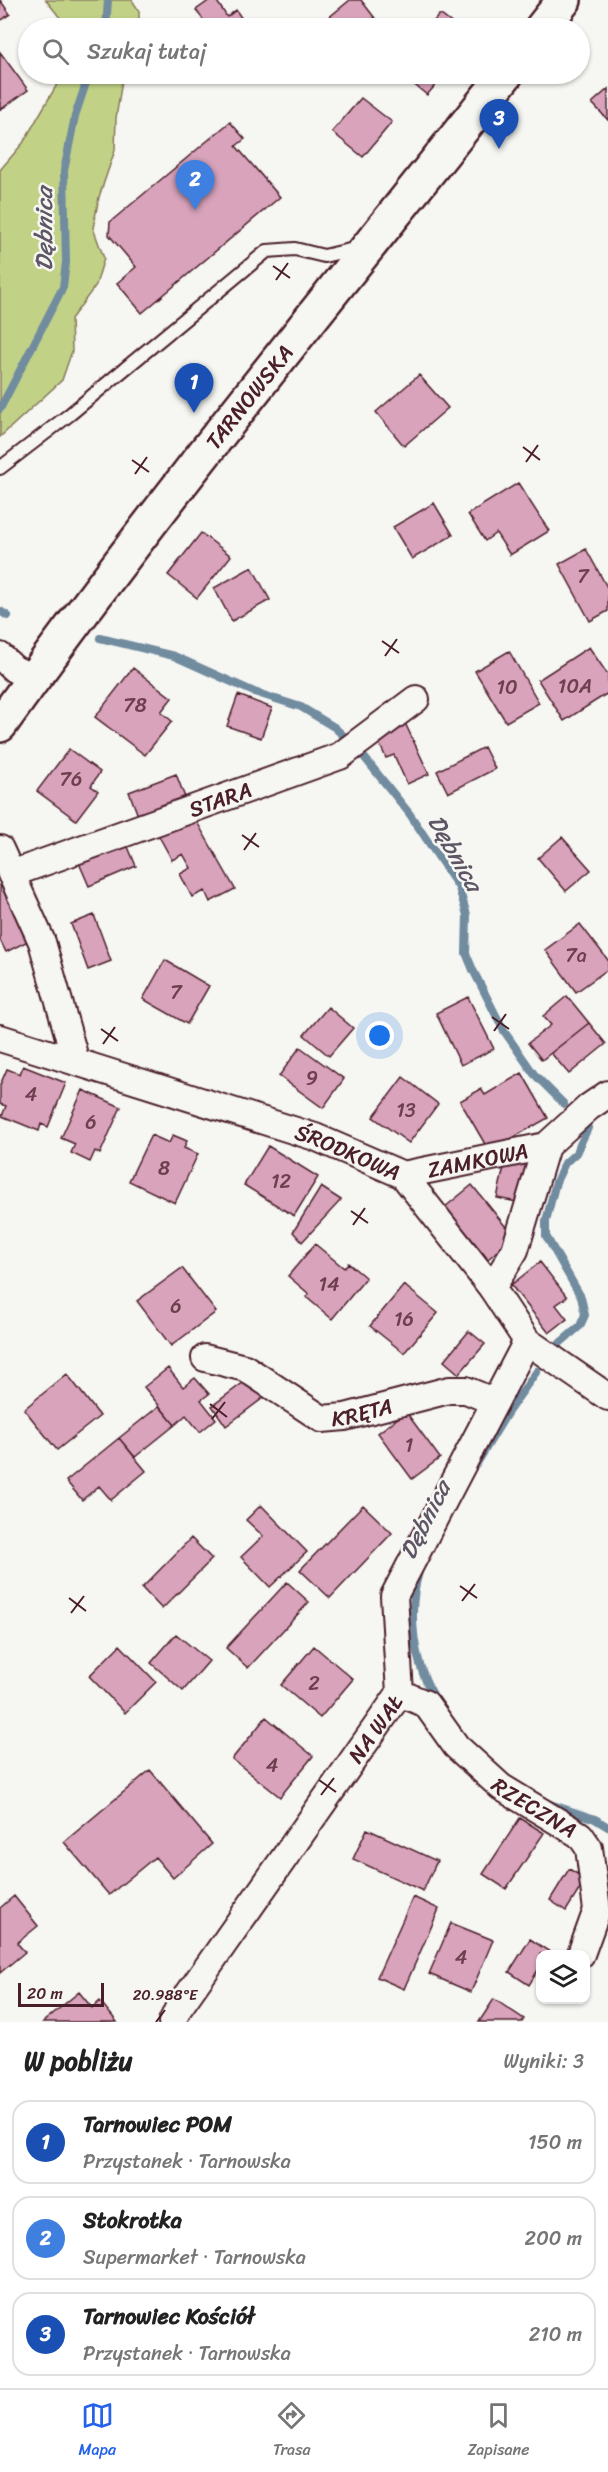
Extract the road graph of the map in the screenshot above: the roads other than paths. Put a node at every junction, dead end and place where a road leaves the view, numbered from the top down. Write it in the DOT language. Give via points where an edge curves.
graph roads {
  1 [pos="564,0"];
  2 [pos="550,18"];
  3 [pos="498,84"];
  4 [pos="371,245"];
  5 [pos="0,468"];
  6 [pos="0,656"];
  7 [pos="33,678"];
  8 [pos="416,699"];
  9 [pos="0,725"];
  10 [pos="0,849"];
  11 [pos="11,874"];
  12 [pos="0,1038"];
  13 [pos="76,1062"];
  14 [pos="608,1094"];
  15 [pos="546,1146"];
  16 [pos="403,1175"];
  17 [pos="492,1288"];
  18 [pos="526,1341"];
  19 [pos="205,1358"];
  20 [pos="608,1397"];
  21 [pos="495,1402"];
  22 [pos="400,1693"];
  23 [pos="582,1950"];
  24 [pos="172,2022"];
  1 -- 2 [label="main road"];
  3 -- 4 [label="main road, TARNOWSKA"];
  4 -- 5 [label="lane" via="324,256 295,249 267,251"];
  4 -- 7 [label="main road, TARNOWSKA" via="167,500"];
  6 -- 7 [label="street" via="14,669"];
  7 -- 9 [label="main road, TARNOWSKA"];
  8 -- 11 [label="street, STARA" via="340,756"];
  10 -- 11 [label="street"];
  11 -- 13 [label="street" via="42,942"];
  12 -- 13 [label="street, ŚRODKOWA"];
  13 -- 16 [label="street, ŚRODKOWA" via="315,1137"];
  14 -- 15 [label="street, ZAMKOWA"];
  15 -- 16 [label="street, ZAMKOWA"];
  15 -- 17 [label="street" via="515,1250"];
  16 -- 17 [label="street, ŚRODKOWA"];
  17 -- 18 [label="street, ŚRODKOWA"];
  18 -- 20 [label="street, ŚRODKOWA"];
  18 -- 21 [label="street, NA WAŁ"];
  19 -- 21 [label="street, KRĘTA" via="245,1368 322,1419 345,1417 449,1390 466,1390"];
  21 -- 22 [label="street, NA WAŁ" via="394,1596"];
  22 -- 23 [label="street, RZECZNA" via="426,1704 456,1746 501,1787 580,1835 589,1848 597,1910"];
  22 -- 24 [label="street, NA WAŁ"];
}
